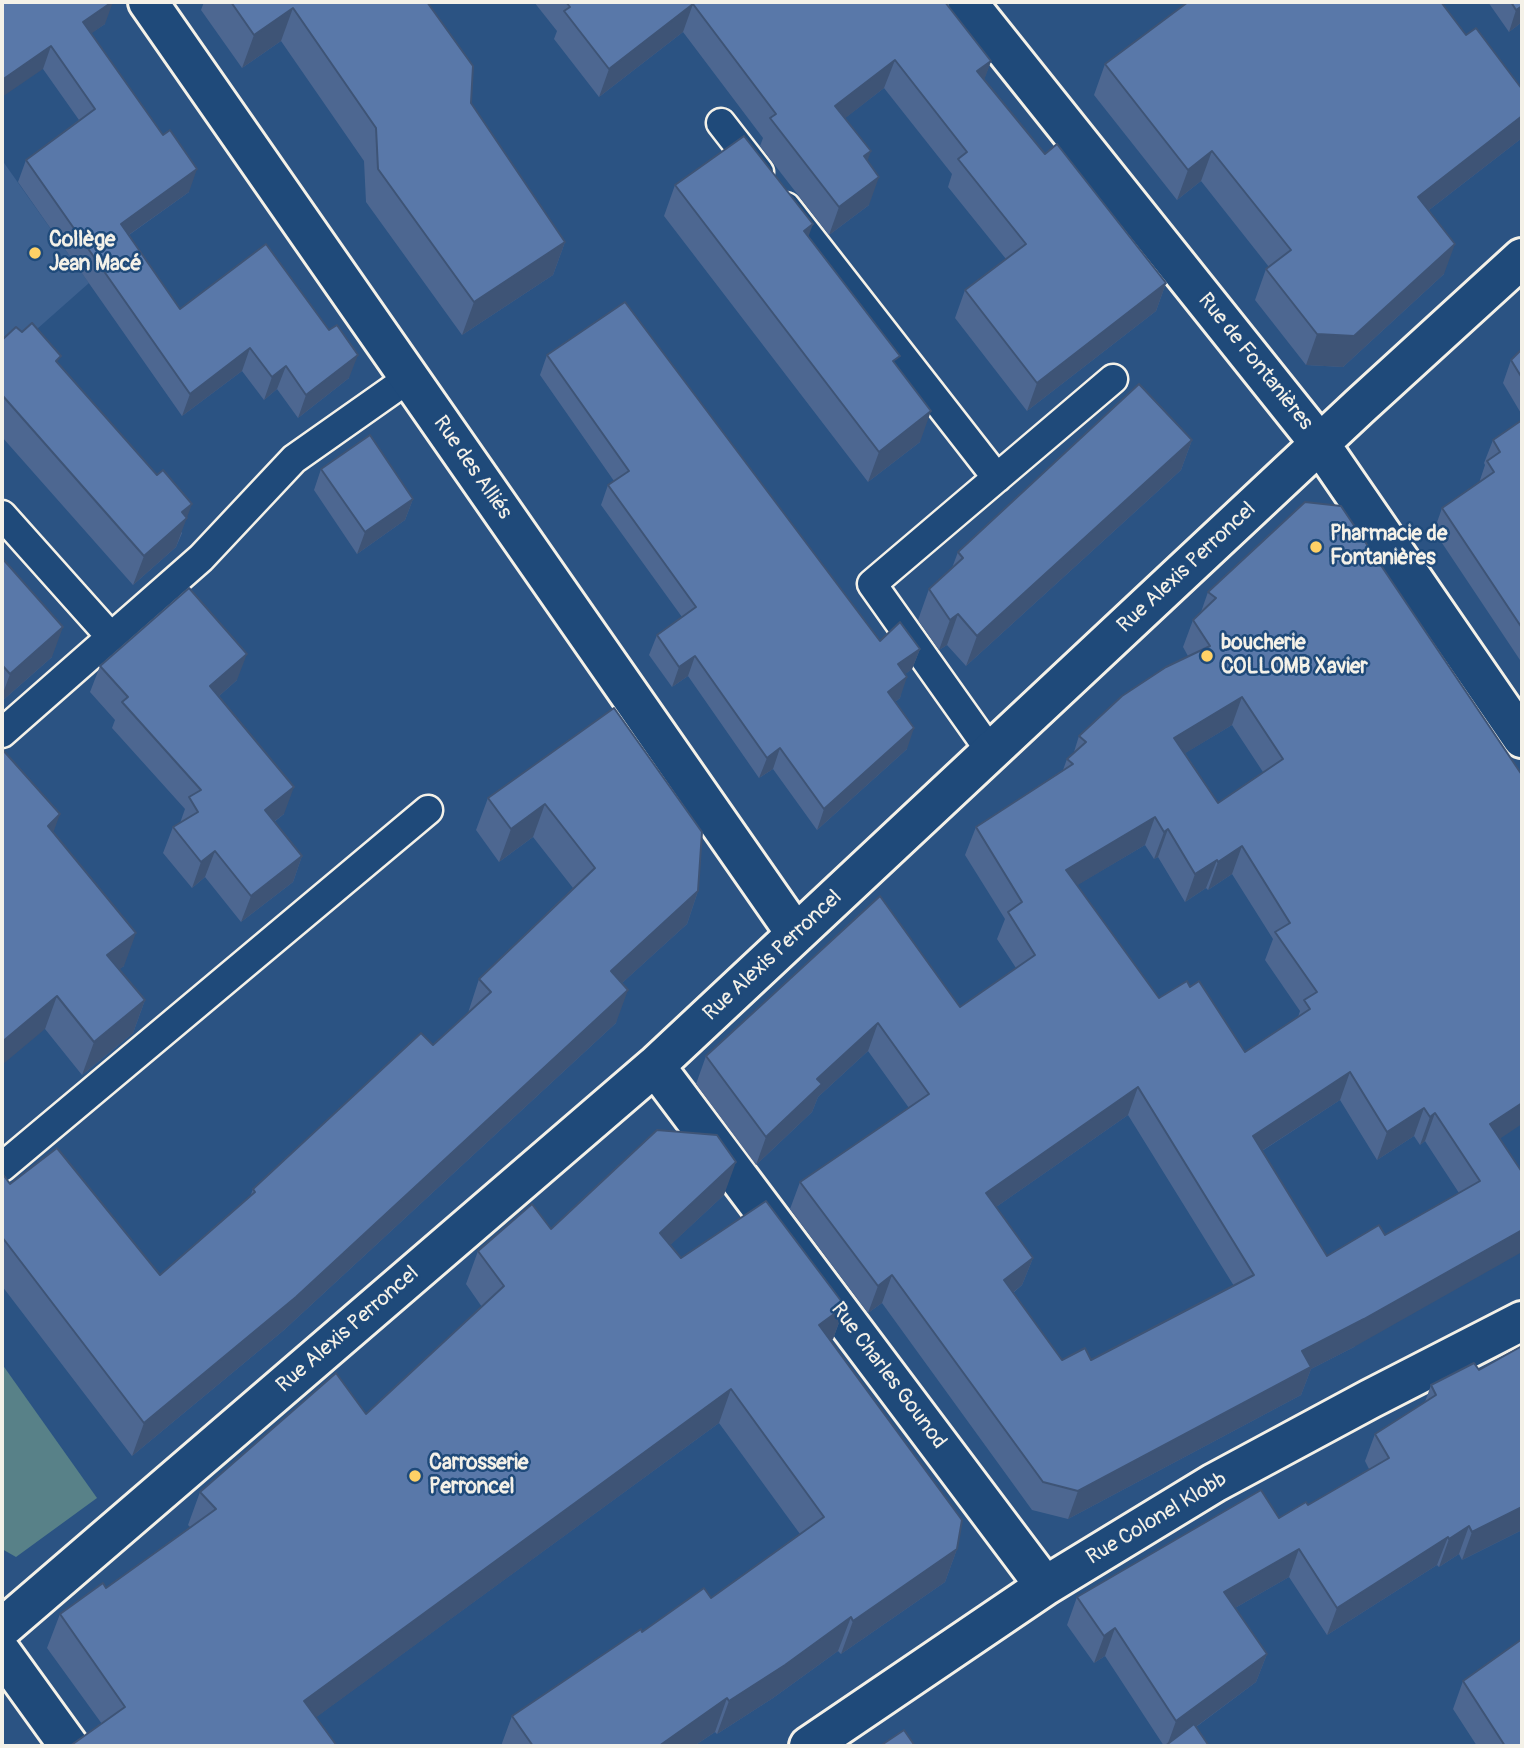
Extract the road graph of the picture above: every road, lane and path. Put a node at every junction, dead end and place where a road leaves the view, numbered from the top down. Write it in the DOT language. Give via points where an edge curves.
graph roads {
  1 [pos="148,2"];
  2 [pos="967,2"];
  3 [pos="720,122"];
  4 [pos="1522,258"];
  5 [pos="409,378"];
  6 [pos="1114,379"];
  7 [pos="1320,443"];
  8 [pos="997,478"];
  9 [pos="2,514"];
  10 [pos="111,637"];
  11 [pos="2,733"];
  12 [pos="1522,738"];
  13 [pos="990,752"];
  14 [pos="428,810"];
  15 [pos="796,934"];
  16 [pos="655,1066"];
  17 [pos="2,1167"];
  18 [pos="1522,1321"];
  19 [pos="1045,1586"];
  20 [pos="2,1628"];
  21 [pos="2,1653"];
  22 [pos="69,1746"];
  23 [pos="809,1746"];
  1 -- 5 [label="street, Rue des Alliés"];
  2 -- 7 [label="street, Rue de Fontanières"];
  3 -- 8 [label="lane"];
  4 -- 7 [label="street, Rue Alexis Perroncel"];
  5 -- 10 [label="lane" via="294,459 201,558"];
  5 -- 15 [label="street, Rue des Alliés"];
  6 -- 8 [label="lane"];
  7 -- 12 [label="street, Rue de Fontanières"];
  7 -- 13 [label="street, Rue Alexis Perroncel"];
  8 -- 13 [label="lane" via="872,584"];
  9 -- 10 [label="lane"];
  10 -- 11 [label="lane"];
  13 -- 15 [label="street, Rue Alexis Perroncel"];
  14 -- 17 [label="lane"];
  15 -- 16 [label="street, Rue Alexis Perroncel"];
  16 -- 19 [label="street, Rue Charles Gounod"];
  16 -- 20 [label="street, Rue Alexis Perroncel"];
  18 -- 19 [label="street, Rue Colonel Klobb" via="1214,1483"];
  19 -- 23 [label="street, Rue Colonel Klobb"];
  21 -- 22 [label="street"];
}
